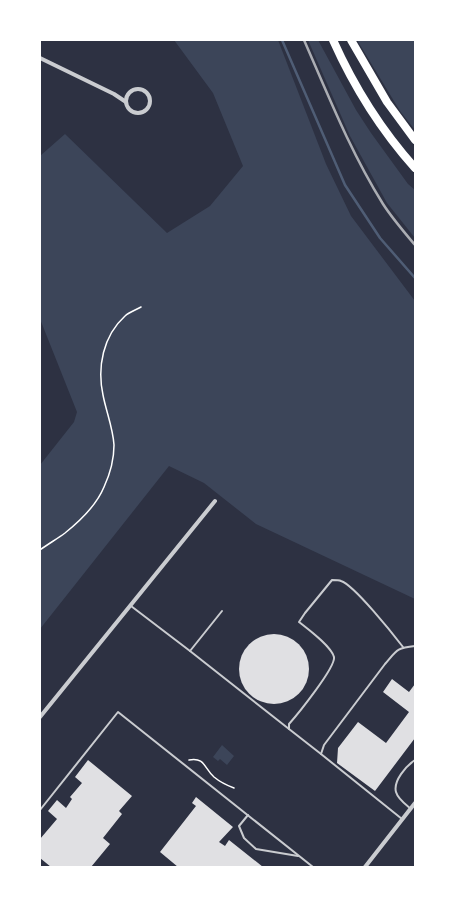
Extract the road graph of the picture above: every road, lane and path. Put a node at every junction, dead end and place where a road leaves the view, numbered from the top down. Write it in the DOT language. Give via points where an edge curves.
graph roads {
  1 [pos="333,40"];
  2 [pos="351,40"];
  3 [pos="40,58"];
  4 [pos="126,102"];
  5 [pos="415,140"];
  6 [pos="415,168"];
  7 [pos="141,308"];
  8 [pos="215,501"];
  9 [pos="40,550"];
  10 [pos="131,606"];
  11 [pos="222,611"];
  12 [pos="403,646"];
  13 [pos="415,646"];
  14 [pos="190,651"];
  15 [pos="40,717"];
  16 [pos="289,729"];
  17 [pos="321,754"];
  18 [pos="189,760"];
  19 [pos="415,760"];
  20 [pos="234,788"];
  21 [pos="415,802"];
  22 [pos="410,808"];
  23 [pos="40,810"];
  24 [pos="248,815"];
  25 [pos="402,819"];
  26 [pos="299,856"];
  27 [pos="313,867"];
  28 [pos="365,867"];
  1 -- 6 [label="highway" via="374,115"];
  2 -- 5 [label="highway" via="387,102"];
  3 -- 4 [label="street"];
  4 -- 4 [label="street" via="128,95 138,90 145,92 150,102 147,109 141,113 129,108"];
  7 -- 9 [label="path" via="126,315 115,326 100,363 103,395 114,445 112,465 104,488 90,510 66,533"];
  8 -- 10 [label="street"];
  10 -- 14 [label="lane"];
  10 -- 15 [label="street"];
  11 -- 14 [label="lane"];
  12 -- 13 [label="lane"];
  12 -- 16 [label="lane" via="350,587 342,581 332,580 299,622 321,640 334,656 334,661 289,724"];
  12 -- 17 [label="lane" via="385,664 324,745"];
  14 -- 16 [label="lane"];
  16 -- 17 [label="lane"];
  17 -- 25 [label="lane"];
  18 -- 20 [label="path" via="200,760 214,776 225,785"];
  19 -- 22 [label="lane" via="399,779 396,790 402,801"];
  21 -- 22 [label="street"];
  22 -- 25 [label="street"];
  23 -- 24 [label="lane" via="118,712"];
  24 -- 26 [label="lane"];
  24 -- 26 [label="lane" via="239,826 244,838 256,848"];
  25 -- 28 [label="street"];
  26 -- 27 [label="lane"];
}
